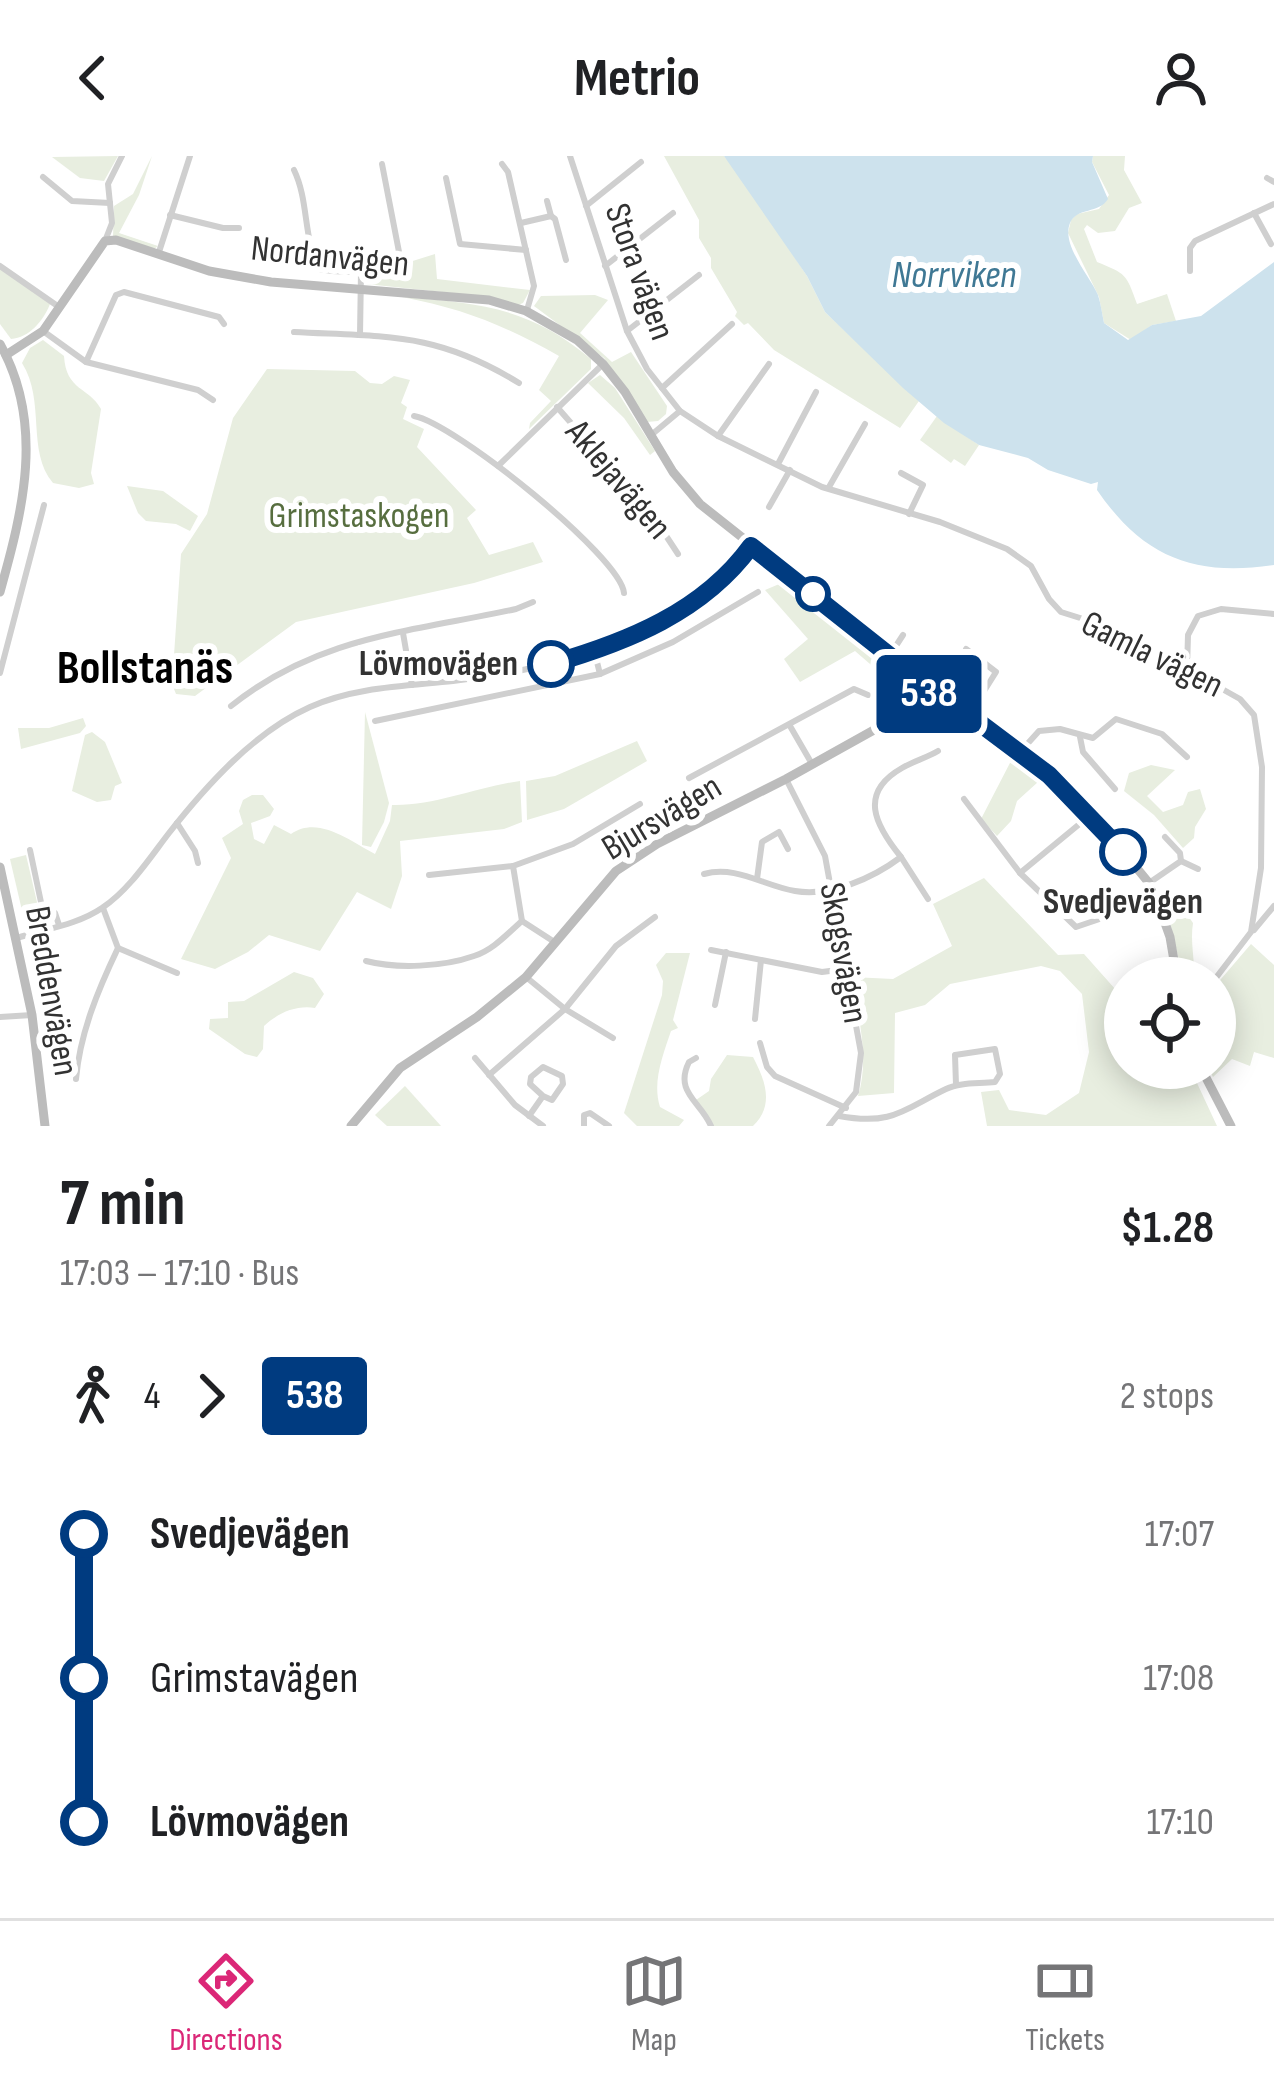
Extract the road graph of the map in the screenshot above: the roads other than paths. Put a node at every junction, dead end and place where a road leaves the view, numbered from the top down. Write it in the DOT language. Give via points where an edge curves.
graph roads {
  1 [pos="122,156"];
  2 [pos="190,156"];
  3 [pos="570,156"];
  4 [pos="641,162"];
  5 [pos="382,164"];
  6 [pos="502,164"];
  7 [pos="294,170"];
  8 [pos="43,177"];
  9 [pos="446,178"];
  10 [pos="547,201"];
  11 [pos="110,203"];
  12 [pos="1274,204"];
  13 [pos="586,206"];
  14 [pos="674,213"];
  15 [pos="1254,213"];
  16 [pos="170,215"];
  17 [pos="550,216"];
  18 [pos="521,224"];
  19 [pos="238,228"];
  20 [pos="105,241"];
  21 [pos="1270,244"];
  22 [pos="526,250"];
  23 [pos="158,255"];
  24 [pos="566,260"];
  25 [pos="0,266"];
  26 [pos="605,266"];
  27 [pos="361,271"];
  28 [pos="1190,271"];
  29 [pos="699,275"];
  30 [pos="361,290"];
  31 [pos="58,307"];
  32 [pos="526,311"];
  33 [pos="224,324"];
  34 [pos="732,324"];
  35 [pos="43,331"];
  36 [pos="294,332"];
  37 [pos="626,332"];
  38 [pos="361,335"];
  39 [pos="3,350"];
  40 [pos="86,362"];
  41 [pos="604,364"];
  42 [pos="769,364"];
  43 [pos="520,382"];
  44 [pos="662,388"];
  45 [pos="816,392"];
  46 [pos="213,400"];
  47 [pos="557,407"];
  48 [pos="680,411"];
  49 [pos="414,416"];
  50 [pos="865,424"];
  51 [pos="650,436"];
  52 [pos="718,436"];
  53 [pos="778,464"];
  54 [pos="498,466"];
  55 [pos="790,470"];
  56 [pos="901,473"];
  57 [pos="829,488"];
  58 [pos="44,505"];
  59 [pos="769,507"];
  60 [pos="909,514"];
  61 [pos="751,546"];
  62 [pos="678,554"];
  63 [pos="0,592"];
  64 [pos="758,592"];
  65 [pos="624,593"];
  66 [pos="533,602"];
  67 [pos="1274,614"];
  68 [pos="403,633"];
  69 [pos="903,635"];
  70 [pos="966,649"];
  71 [pos="594,650"];
  72 [pos="890,656"];
  73 [pos="1187,668"];
  74 [pos="0,669"];
  75 [pos="600,674"];
  76 [pos="412,686"];
  77 [pos="925,692"];
  78 [pos="868,694"];
  79 [pos="231,706"];
  80 [pos="969,715"];
  81 [pos="375,721"];
  82 [pos="789,725"];
  83 [pos="1080,737"];
  84 [pos="938,751"];
  85 [pos="1020,752"];
  86 [pos="1187,757"];
  87 [pos="812,764"];
  88 [pos="689,778"];
  89 [pos="786,779"];
  90 [pos="1114,789"];
  91 [pos="964,799"];
  92 [pos="640,804"];
  93 [pos="1088,817"];
  94 [pos="177,823"];
  95 [pos="791,826"];
  96 [pos="779,832"];
  97 [pos="1165,837"];
  98 [pos="788,849"];
  99 [pos="30,850"];
  100 [pos="901,857"];
  101 [pos="1181,861"];
  102 [pos="198,863"];
  103 [pos="513,866"];
  104 [pos="0,867"];
  105 [pos="1198,869"];
  106 [pos="1020,873"];
  107 [pos="704,874"];
  108 [pos="429,875"];
  109 [pos="757,879"];
  110 [pos="1149,883"];
  111 [pos="832,888"];
  112 [pos="928,899"];
  113 [pos="1274,906"];
  114 [pos="103,908"];
  115 [pos="1132,908"];
  116 [pos="655,917"];
  117 [pos="522,921"];
  118 [pos="59,927"];
  119 [pos="1251,932"];
  120 [pos="17,938"];
  121 [pos="556,943"];
  122 [pos="118,948"];
  123 [pos="711,950"];
  124 [pos="726,952"];
  125 [pos="1173,957"];
  126 [pos="1232,957"];
  127 [pos="761,960"];
  128 [pos="366,961"];
  129 [pos="845,969"];
  130 [pos="177,973"];
  131 [pos="526,977"];
  132 [pos="715,1005"];
  133 [pos="565,1009"];
  134 [pos="32,1015"];
  135 [pos="0,1017"];
  136 [pos="754,1019"];
  137 [pos="613,1037"];
  138 [pos="760,1043"];
  139 [pos="475,1058"];
  140 [pos="696,1058"];
  141 [pos="489,1075"];
  142 [pos="76,1079"];
  143 [pos="956,1085"];
  144 [pos="1212,1089"];
  145 [pos="543,1096"];
  146 [pos="846,1108"];
  147 [pos="529,1116"];
  148 [pos="839,1116"];
  149 [pos="894,1125"];
  150 [pos="46,1126"];
  151 [pos="351,1126"];
  152 [pos="543,1126"];
  153 [pos="584,1126"];
  154 [pos="609,1126"];
  155 [pos="711,1126"];
  156 [pos="829,1126"];
  157 [pos="1231,1126"];
  1 -- 11 [label="street" via="110,176"];
  2 -- 16 [label="street"];
  3 -- 13 [label="street, Stora vägen"];
  4 -- 13 [label="street"];
  5 -- 27 [label="street" via="400,257"];
  6 -- 18 [label="street"];
  7 -- 27 [label="street" via="319,269"];
  8 -- 11 [label="street" via="72,201"];
  9 -- 22 [label="street" via="460,244"];
  10 -- 17 [label="street"];
  11 -- 20 [label="street"];
  12 -- 15 [label="street"];
  13 -- 26 [label="street, Stora vägen"];
  14 -- 26 [label="street"];
  15 -- 21 [label="street"];
  15 -- 28 [label="street" via="1195,241"];
  16 -- 19 [label="street"];
  16 -- 23 [label="street"];
  17 -- 18 [label="street"];
  17 -- 24 [label="street"];
  18 -- 22 [label="street"];
  20 -- 23 [label="street, Nordanvägen"];
  20 -- 31 [label="street"];
  22 -- 32 [label="street" via="534,286"];
  23 -- 30 [label="street, Nordanvägen" via="271,282"];
  25 -- 31 [label="street"];
  26 -- 37 [label="street, Stora vägen"];
  27 -- 30 [label="street"];
  29 -- 37 [label="street"];
  30 -- 32 [label="street, Nordanvägen" via="452,295"];
  30 -- 38 [label="street"];
  31 -- 35 [label="street"];
  32 -- 41 [label="street, Nordanvägen"];
  33 -- 40 [label="street" via="124,292"];
  34 -- 44 [label="street"];
  35 -- 39 [label="street"];
  35 -- 40 [label="street"];
  36 -- 38 [label="street"];
  37 -- 44 [label="street, Stora vägen"];
  38 -- 43 [label="street" via="452,347"];
  39 -- 63 [label="street" via="28,446"];
  40 -- 46 [label="street"];
  41 -- 47 [label="street"];
  41 -- 51 [label="street, Nordanvägen"];
  42 -- 52 [label="street"];
  44 -- 48 [label="street, Stora vägen"];
  45 -- 53 [label="street"];
  47 -- 54 [label="street"];
  47 -- 62 [label="street, Aklejavägen"];
  48 -- 51 [label="street"];
  48 -- 52 [label="street, Gamla vägen"];
  49 -- 54 [label="street" via="447,428"];
  50 -- 57 [label="street"];
  51 -- 61 [label="street" via="686,489"];
  52 -- 53 [label="street, Gamla vägen"];
  53 -- 55 [label="street, Gamla vägen"];
  54 -- 65 [label="street" via="609,563"];
  55 -- 57 [label="street, Gamla vägen"];
  55 -- 59 [label="street"];
  56 -- 60 [label="street" via="922,485"];
  57 -- 60 [label="street, Gamla vägen"];
  58 -- 74 [label="street"];
  60 -- 73 [label="street, Gamla vägen" via="1007,549 1031,566 1061,612 1115,629"];
  61 -- 71 [label="street" via="678,614"];
  61 -- 72 [label="street"];
  64 -- 75 [label="street"];
  66 -- 68 [label="street"];
  67 -- 73 [label="street" via="1221,609 1198,616"];
  68 -- 76 [label="street"];
  68 -- 79 [label="street" via="294,663"];
  69 -- 72 [label="street"];
  70 -- 80 [label="street" via="996,672"];
  71 -- 75 [label="street"];
  71 -- 76 [label="street" via="516,673"];
  72 -- 77 [label="street"];
  73 -- 119 [label="street, Gamla vägen" via="1254,715 1263,817"];
  75 -- 81 [label="street"];
  76 -- 94 [label="street" via="310,706 211,783"];
  77 -- 80 [label="street"];
  77 -- 87 [label="street, Bjursvägen" via="908,711"];
  78 -- 82 [label="street" via="854,688"];
  80 -- 85 [label="street"];
  82 -- 87 [label="street"];
  82 -- 88 [label="street"];
  83 -- 85 [label="street" via="1039,731"];
  83 -- 86 [label="street" via="1125,721 1162,734"];
  83 -- 90 [label="street"];
  84 -- 100 [label="street" via="880,783 875,797 875,816"];
  85 -- 93 [label="street"];
  87 -- 89 [label="street, Bjursvägen"];
  89 -- 111 [label="street, Skogsvägen"];
  89 -- 121 [label="street, Bjursvägen" via="616,871"];
  91 -- 106 [label="street"];
  92 -- 103 [label="street" via="573,844"];
  93 -- 106 [label="street"];
  93 -- 110 [label="street"];
  94 -- 102 [label="street"];
  94 -- 114 [label="street"];
  95 -- 96 [label="street"];
  96 -- 98 [label="street"];
  96 -- 109 [label="street" via="762,842"];
  97 -- 101 [label="street"];
  99 -- 118 [label="street" via="42,907 55,913"];
  100 -- 111 [label="street"];
  100 -- 112 [label="street"];
  101 -- 105 [label="street"];
  101 -- 110 [label="street"];
  103 -- 108 [label="street"];
  103 -- 117 [label="street"];
  104 -- 120 [label="street, Breddenvägen"];
  106 -- 115 [label="street" via="1076,927"];
  107 -- 109 [label="street"];
  109 -- 111 [label="street" via="794,891"];
  110 -- 125 [label="street"];
  111 -- 129 [label="street, Skogsvägen"];
  113 -- 119 [label="street"];
  114 -- 118 [label="street"];
  114 -- 122 [label="street"];
  116 -- 133 [label="street" via="616,946"];
  117 -- 121 [label="street"];
  117 -- 128 [label="street" via="474,956 393,966"];
  118 -- 120 [label="street"];
  119 -- 126 [label="street, Gamla vägen"];
  120 -- 134 [label="street, Breddenvägen"];
  121 -- 131 [label="street, Bjursvägen"];
  122 -- 130 [label="street"];
  122 -- 142 [label="street" via="91,1012"];
  123 -- 124 [label="street"];
  124 -- 127 [label="street"];
  124 -- 132 [label="street"];
  127 -- 129 [label="street"];
  127 -- 136 [label="street"];
  129 -- 146 [label="street, Skogsvägen" via="861,1053 861,1077"];
  131 -- 133 [label="street"];
  131 -- 151 [label="street, Bjursvägen" via="400,1068"];
  133 -- 137 [label="street"];
  133 -- 141 [label="street"];
  134 -- 135 [label="street"];
  134 -- 150 [label="street, Breddenvägen"];
  138 -- 146 [label="street" via="775,1076"];
  139 -- 141 [label="street"];
  140 -- 155 [label="street" via="682,1082"];
  141 -- 147 [label="street"];
  143 -- 143 [label="street" via="994,1082 995,1049 955,1055"];
  143 -- 149 [label="street"];
  144 -- 157 [label="street"];
  145 -- 145 [label="street" via="531,1077 551,1068 563,1084 552,1100"];
  145 -- 147 [label="street"];
  146 -- 148 [label="street, Skogsvägen"];
  147 -- 152 [label="street"];
  148 -- 149 [label="street"];
  148 -- 156 [label="street, Skogsvägen"];
  153 -- 154 [label="street" via="590,1113"];
}
